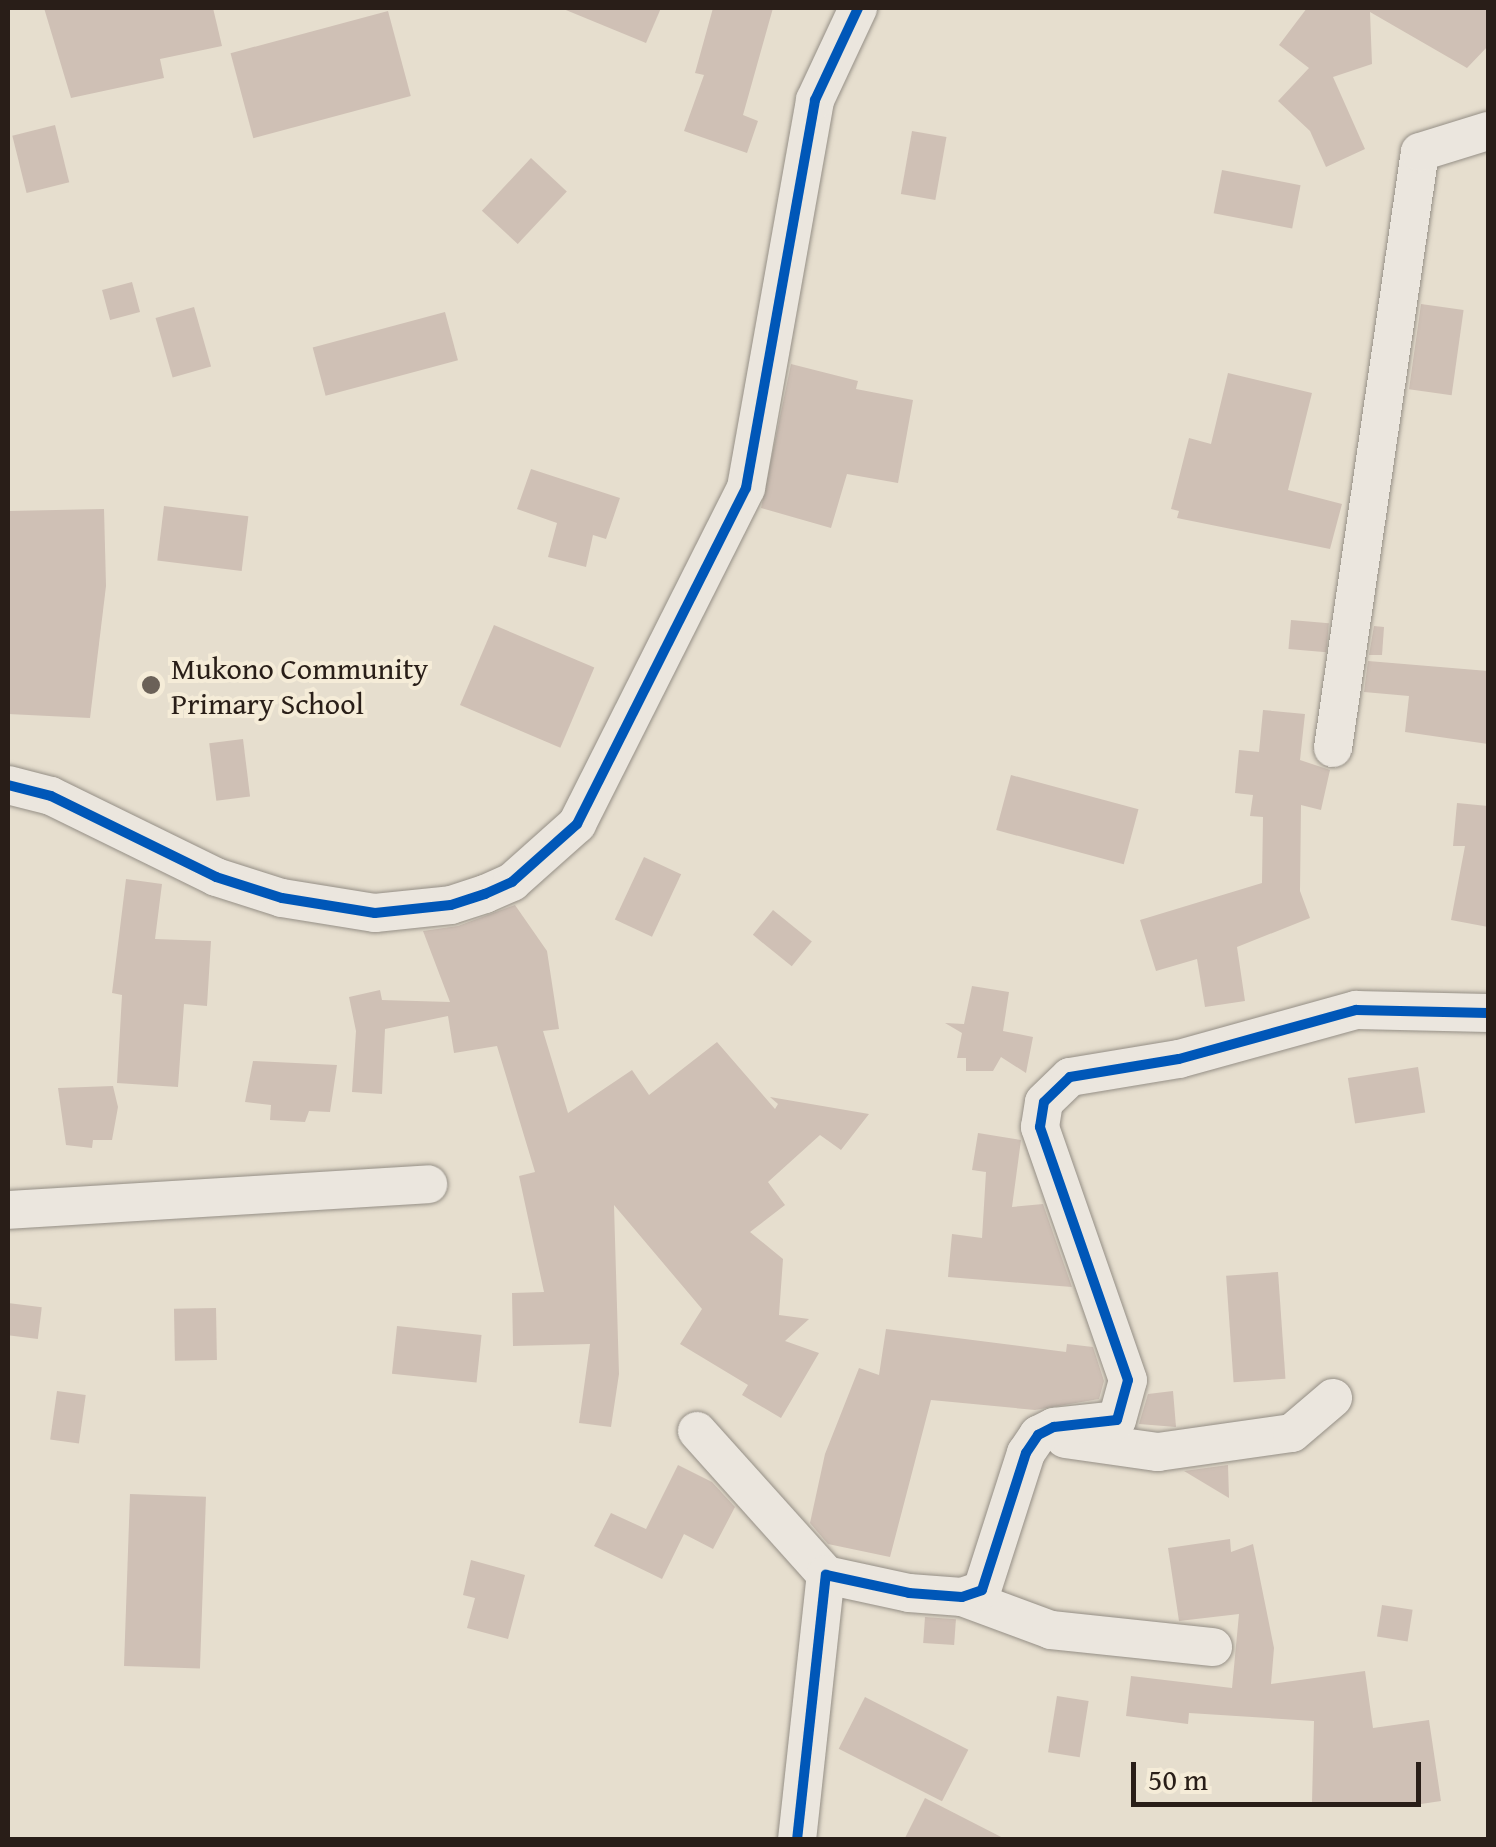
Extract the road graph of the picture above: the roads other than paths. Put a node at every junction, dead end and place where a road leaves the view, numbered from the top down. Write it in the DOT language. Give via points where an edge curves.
graph roads {
  1 [pos="858,8"];
  2 [pos="1488,130"];
  3 [pos="1333,748"];
  4 [pos="8,785"];
  5 [pos="1488,1012"];
  6 [pos="428,1184"];
  7 [pos="8,1210"];
  8 [pos="1333,1398"];
  9 [pos="698,1431"];
  10 [pos="1038,1435"];
  11 [pos="826,1574"];
  12 [pos="962,1598"];
  13 [pos="1213,1647"];
  14 [pos="796,1840"];
  1 -- 4 [label="street" via="815,100 746,488 578,824 512,882 485,894 452,905 375,913 282,898 216,877 51,796"];
  2 -- 3 [label="street" via="1420,152"];
  5 -- 10 [label="street" via="1356,1010 1179,1059 1070,1077 1054,1090 1042,1106 1040,1127 1128,1380 1117,1420"];
  6 -- 7 [label="street"];
  8 -- 10 [label="street" via="1292,1433 1158,1452"];
  9 -- 11 [label="street"];
  10 -- 12 [label="street" via="1026,1453 982,1590"];
  11 -- 12 [label="street"];
  11 -- 14 [label="street"];
  12 -- 13 [label="street" via="1052,1630"];
}
